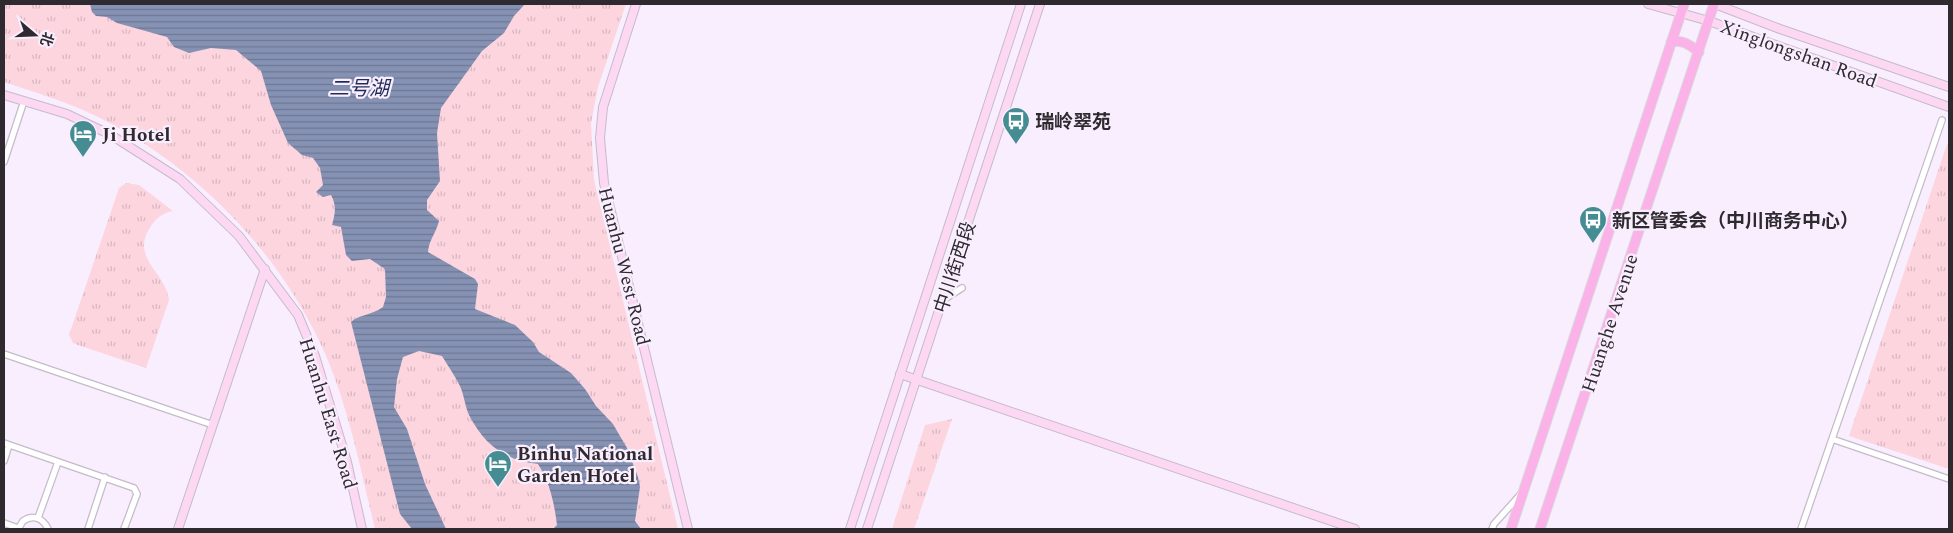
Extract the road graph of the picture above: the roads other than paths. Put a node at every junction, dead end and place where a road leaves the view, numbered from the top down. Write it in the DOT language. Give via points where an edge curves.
graph roads {
  1 [pos="636,4"];
  2 [pos="1021,4"];
  3 [pos="1040,4"];
  4 [pos="1652,4"];
  5 [pos="1715,4"];
  6 [pos="1682,8"];
  7 [pos="1744,15"];
  8 [pos="1709,21"];
  9 [pos="1739,32"];
  10 [pos="1671,42"];
  11 [pos="1699,52"];
  12 [pos="1949,87"];
  13 [pos="4,95"];
  14 [pos="24,101"];
  15 [pos="1949,107"];
  16 [pos="1942,120"];
  17 [pos="4,162"];
  18 [pos="265,269"];
  19 [pos="962,288"];
  20 [pos="943,300"];
  21 [pos="4,354"];
  22 [pos="900,374"];
  23 [pos="916,380"];
  24 [pos="213,425"];
  25 [pos="1832,439"];
  26 [pos="6,444"];
  27 [pos="4,461"];
  28 [pos="58,462"];
  29 [pos="105,478"];
  30 [pos="1949,479"];
  31 [pos="1524,490"];
  32 [pos="38,518"];
  33 [pos="4,523"];
  34 [pos="18,528"];
  35 [pos="48,529"];
  36 [pos="88,529"];
  37 [pos="124,529"];
  38 [pos="178,529"];
  39 [pos="362,529"];
  40 [pos="688,529"];
  41 [pos="850,529"];
  42 [pos="867,529"];
  43 [pos="1355,529"];
  44 [pos="1492,529"];
  45 [pos="1511,529"];
  46 [pos="1540,529"];
  47 [pos="1801,529"];
  1 -- 40 [label="street, Huanhu West Road" via="603,107 600,138 604,183"];
  2 -- 22 [label="street, 中川街西段"];
  3 -- 20 [label="street, 中川街西段"];
  4 -- 6 [label="street, Xinglongshan Road"];
  5 -- 7 [label="street, Xinglongshan Road"];
  5 -- 8 [label="main road, Huanghe Avenue"];
  6 -- 8 [label="street, Xinglongshan Road"];
  6 -- 10 [label="main road, Huanghe Avenue"];
  7 -- 9 [label="street"];
  7 -- 12 [label="street, Xinglongshan Road"];
  8 -- 9 [label="street, Xinglongshan Road"];
  8 -- 11 [label="main road, Huanghe Avenue"];
  9 -- 15 [label="street, Xinglongshan Road"];
  10 -- 11 [label="main road" via="1678,40"];
  10 -- 31 [label="main road, Huanghe Avenue"];
  11 -- 46 [label="main road, Huanghe Avenue"];
  13 -- 14 [label="street, Huanhu East Road"];
  14 -- 17 [label="street"];
  14 -- 18 [label="street, Huanhu East Road" via="67,114 111,135 180,179 239,236"];
  16 -- 25 [label="street"];
  18 -- 24 [label="street"];
  18 -- 39 [label="street, Huanhu East Road" via="298,315 315,356 347,462"];
  19 -- 20 [label="street"];
  20 -- 23 [label="street, 中川街西段"];
  21 -- 24 [label="street"];
  22 -- 23 [label="street"];
  22 -- 41 [label="street, 中川街西段"];
  23 -- 42 [label="street, 中川街西段"];
  23 -- 43 [label="street"];
  24 -- 38 [label="street"];
  25 -- 30 [label="street"];
  25 -- 47 [label="street"];
  26 -- 27 [label="street"];
  26 -- 28 [label="street"];
  28 -- 29 [label="street"];
  28 -- 32 [label="street"];
  29 -- 36 [label="street"];
  29 -- 37 [label="street" via="136,491"];
  31 -- 44 [label="street"];
  31 -- 45 [label="main road, Huanghe Avenue"];
  32 -- 34 [label="street" via="26,519"];
  32 -- 35 [label="street"];
  33 -- 34 [label="street"];
}
